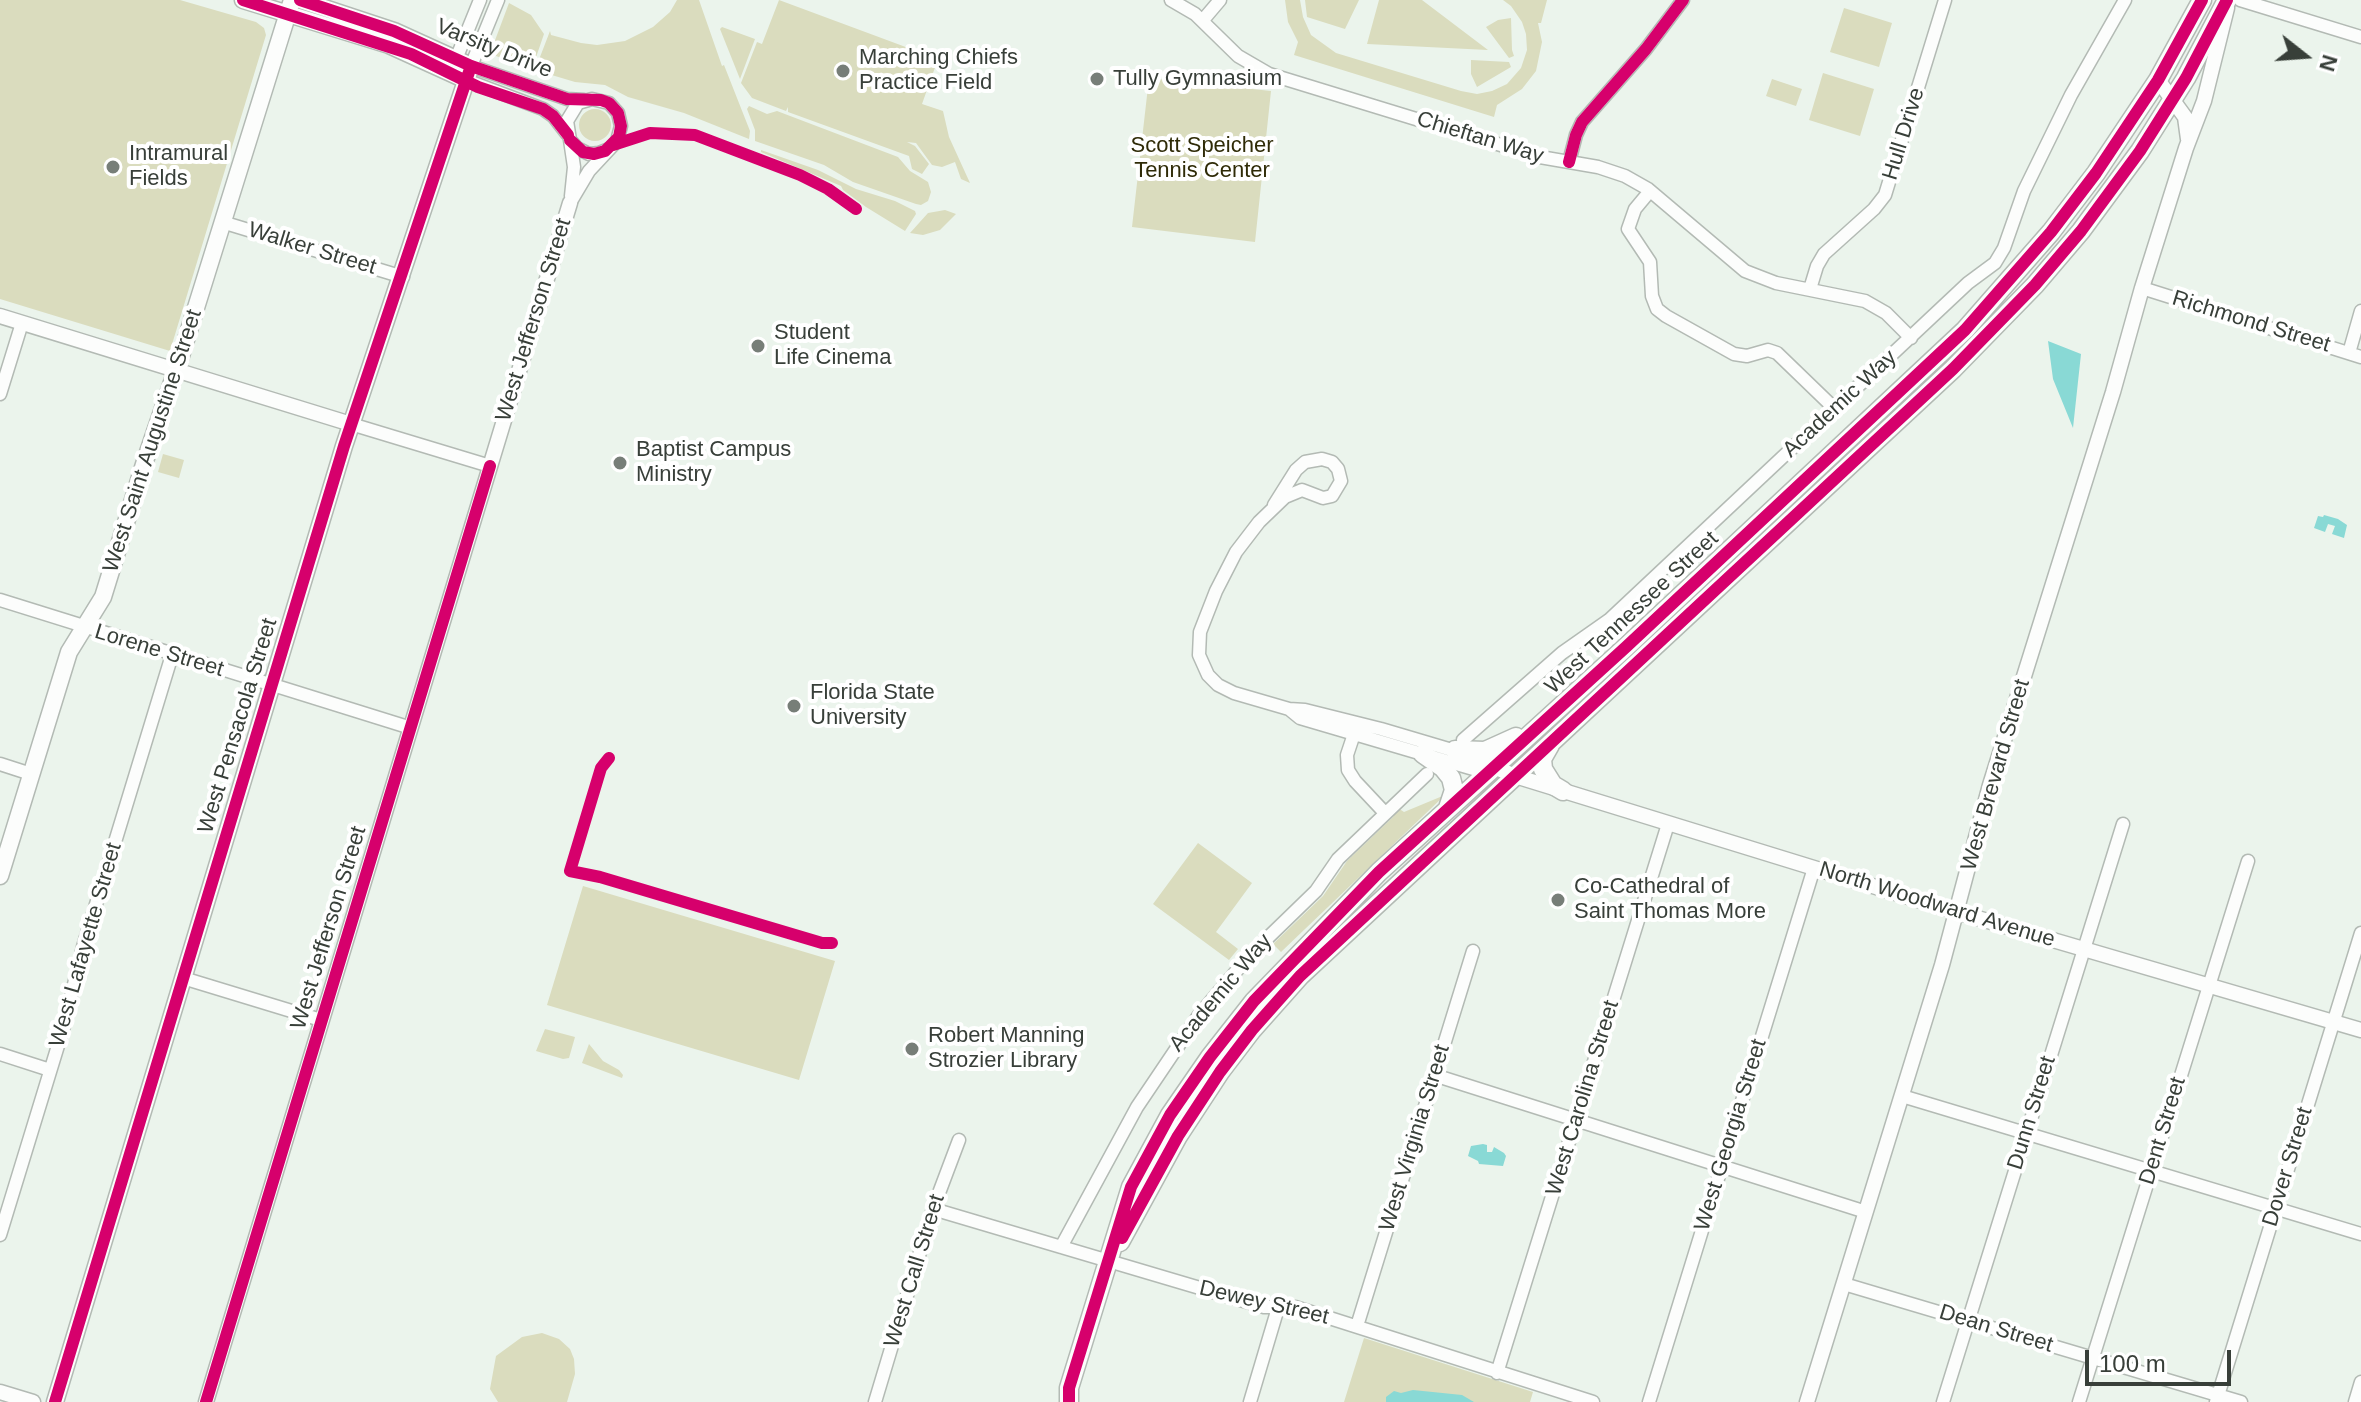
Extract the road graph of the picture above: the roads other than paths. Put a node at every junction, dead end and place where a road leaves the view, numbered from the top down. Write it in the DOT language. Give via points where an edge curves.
graph roads {
  1 [pos="243,0"];
  2 [pos="300,0"];
  3 [pos="480,0"];
  4 [pos="498,0"];
  5 [pos="1171,0"];
  6 [pos="1220,0"];
  7 [pos="1683,0"];
  8 [pos="1945,0"];
  9 [pos="2125,0"];
  10 [pos="2202,0"];
  11 [pos="2227,0"];
  12 [pos="2240,0"];
  13 [pos="289,7"];
  14 [pos="1203,20"];
  15 [pos="2361,37"];
  16 [pos="453,65"];
  17 [pos="469,73"];
  18 [pos="2158,80"];
  19 [pos="584,100"];
  20 [pos="2173,100"];
  21 [pos="2204,101"];
  22 [pos="569,138"];
  23 [pos="2186,148"];
  24 [pos="609,149"];
  25 [pos="1569,162"];
  26 [pos="1650,191"];
  27 [pos="570,203"];
  28 [pos="222,222"];
  29 [pos="403,277"];
  30 [pos="2142,288"];
  31 [pos="1810,289"];
  32 [pos="2361,311"];
  33 [pos="0,316"];
  34 [pos="22,323"];
  35 [pos="1911,338"];
  36 [pos="2355,355"];
  37 [pos="177,370"];
  38 [pos="0,394"];
  39 [pos="1835,409"];
  40 [pos="351,424"];
  41 [pos="490,466"];
  42 [pos="1274,505"];
  43 [pos="0,600"];
  44 [pos="84,627"];
  45 [pos="172,655"];
  46 [pos="272,685"];
  47 [pos="1289,709"];
  48 [pos="1543,722"];
  49 [pos="411,728"];
  50 [pos="1354,734"];
  51 [pos="1552,742"];
  52 [pos="1459,745"];
  53 [pos="1423,754"];
  54 [pos="0,764"];
  55 [pos="1491,770"];
  56 [pos="31,774"];
  57 [pos="1427,774"];
  58 [pos="1515,776"];
  59 [pos="1563,791"];
  60 [pos="1446,811"];
  61 [pos="1385,813"];
  62 [pos="1668,824"];
  63 [pos="2123,824"];
  64 [pos="2248,861"];
  65 [pos="1814,868"];
  66 [pos="0,876"];
  67 [pos="1957,912"];
  68 [pos="2361,933"];
  69 [pos="2083,948"];
  70 [pos="1473,951"];
  71 [pos="183,978"];
  72 [pos="2209,984"];
  73 [pos="321,1020"];
  74 [pos="2334,1022"];
  75 [pos="2361,1030"];
  76 [pos="0,1054"];
  77 [pos="50,1070"];
  78 [pos="1434,1075"];
  79 [pos="1902,1096"];
  80 [pos="1576,1120"];
  81 [pos="2026,1134"];
  82 [pos="959,1140"];
  83 [pos="1722,1166"];
  84 [pos="2151,1171"];
  85 [pos="2276,1208"];
  86 [pos="933,1209"];
  87 [pos="1866,1212"];
  88 [pos="2361,1234"];
  89 [pos="0,1235"];
  90 [pos="1061,1247"];
  91 [pos="1108,1262"];
  92 [pos="1844,1284"];
  93 [pos="1278,1308"];
  94 [pos="1968,1321"];
  95 [pos="1357,1326"];
  96 [pos="2092,1358"];
  97 [pos="1497,1373"];
  98 [pos="2361,1382"];
  99 [pos="0,1392"];
  100 [pos="1066,1397"];
  101 [pos="2217,1399"];
  102 [pos="33,1402"];
  103 [pos="55,1402"];
  104 [pos="206,1402"];
  105 [pos="875,1402"];
  106 [pos="1250,1402"];
  107 [pos="1593,1402"];
  108 [pos="1649,1402"];
  109 [pos="1807,1402"];
  110 [pos="1943,1402"];
  111 [pos="2079,1402"];
  112 [pos="2241,1402"];
  113 [pos="2355,1402"];
  1 -- 13 [label="main road, Varsity Drive"];
  2 -- 16 [label="main road, Varsity Drive" via="394,31"];
  3 -- 16 [label="street"];
  4 -- 17 [label="street, West Pensacola Street"];
  5 -- 14 [label="street, Chieftan Way"];
  6 -- 14 [label="street"];
  7 -- 25 [label="street" via="1582,122"];
  8 -- 31 [label="street, Hull Drive" via="1885,195 1824,254"];
  9 -- 35 [label="street, Academic Way" via="2024,191 1999,258"];
  10 -- 18 [label="main road, West Tennessee Street"];
  11 -- 20 [label="main road, West Tennessee Street"];
  11 -- 21 [label="street, West Brevard Street"];
  12 -- 15 [label="street"];
  13 -- 16 [label="main road, Varsity Drive"];
  13 -- 28 [label="main road, West Saint Augustine Street"];
  14 -- 25 [label="street, Chieftan Way" via="1238,56 1269,74"];
  16 -- 17 [label="main road, Varsity Drive"];
  17 -- 19 [label="street, Varsity Drive"];
  17 -- 22 [label="street, Varsity Drive" via="543,109"];
  17 -- 29 [label="main road, West Pensacola Street"];
  18 -- 20 [label="street, West Brevard Street"];
  18 -- 48 [label="main road, West Tennessee Street" via="2080,195 1965,330"];
  19 -- 22 [label="street" via="568,117"];
  19 -- 24 [label="street" via="605,101 618,113 620,131"];
  20 -- 21 [label="street" via="2191,105"];
  20 -- 23 [label="street, West Brevard Street" via="2188,125"];
  20 -- 51 [label="main road, West Tennessee Street" via="2081,231 1987,336"];
  21 -- 23 [label="street, West Brevard Street"];
  22 -- 24 [label="street" via="589,154"];
  22 -- 27 [label="street, West Jefferson Street" via="574,167"];
  23 -- 30 [label="street, West Brevard Street"];
  24 -- 27 [label="street, West Jefferson Street"];
  25 -- 26 [label="street, Chieftan Way" via="1610,171"];
  26 -- 31 [label="street, Chieftan Way" via="1745,271"];
  26 -- 39 [label="street" via="1628,229 1650,262 1657,309 1734,354 1777,353"];
  27 -- 41 [label="street, West Jefferson Street"];
  28 -- 29 [label="street, Walker Street"];
  28 -- 37 [label="main road, West Saint Augustine Street"];
  29 -- 40 [label="main road, West Pensacola Street"];
  30 -- 36 [label="street, Richmond Street"];
  30 -- 67 [label="street, West Brevard Street" via="1990,785"];
  31 -- 35 [label="street, Chieftan Way" via="1871,303"];
  32 -- 36 [label="street"];
  33 -- 34 [label="street"];
  34 -- 37 [label="street"];
  34 -- 38 [label="street"];
  35 -- 39 [label="street, Academic Way"];
  37 -- 40 [label="street"];
  37 -- 44 [label="main road, West Saint Augustine Street" via="103,597"];
  39 -- 52 [label="street, Academic Way" via="1609,620 1562,653"];
  40 -- 41 [label="street"];
  40 -- 46 [label="main road, West Pensacola Street"];
  41 -- 49 [label="street, West Jefferson Street"];
  42 -- 42 [label="street, North Woodward Avenue" via="1299,490 1330,497 1340,483 1338,469 1322,459 1305,462"];
  42 -- 47 [label="street, North Woodward Avenue" via="1224,574 1201,627 1199,651 1206,673 1220,687"];
  43 -- 44 [label="street, Lorene Street"];
  44 -- 45 [label="street, Lorene Street"];
  44 -- 56 [label="main road, West Saint Augustine Street" via="69,652"];
  45 -- 46 [label="street, Lorene Street"];
  45 -- 77 [label="street, West Lafayette Street"];
  46 -- 49 [label="street, Lorene Street"];
  46 -- 71 [label="main road, West Pensacola Street"];
  47 -- 50 [label="street, North Woodward Avenue" via="1300,718"];
  47 -- 52 [label="street, North Woodward Avenue"];
  48 -- 52 [label="main road" via="1492,749 1478,752"];
  48 -- 55 [label="main road, West Tennessee Street"];
  49 -- 73 [label="street, West Jefferson Street"];
  50 -- 53 [label="street, North Woodward Avenue"];
  50 -- 61 [label="street" via="1348,770"];
  51 -- 58 [label="main road, West Tennessee Street"];
  51 -- 59 [label="main road" via="1542,764 1549,781"];
  52 -- 55 [label="street, North Woodward Avenue"];
  53 -- 55 [label="street, North Woodward Avenue"];
  53 -- 60 [label="main road" via="1452,780"];
  54 -- 56 [label="street"];
  55 -- 58 [label="street, North Woodward Avenue"];
  55 -- 60 [label="main road, West Tennessee Street"];
  56 -- 66 [label="main road, West Saint Augustine Street"];
  57 -- 61 [label="street, Academic Way"];
  58 -- 59 [label="street, North Woodward Avenue"];
  58 -- 91 [label="main road, West Tennessee Street" via="1306,970 1252,1030 1192,1114"];
  59 -- 62 [label="street, North Woodward Avenue"];
  60 -- 91 [label="main road, West Tennessee Street" via="1289,961 1210,1057 1143,1162 1127,1195"];
  61 -- 90 [label="street, Academic Way" via="1243,962 1185,1034 1137,1107"];
  62 -- 65 [label="street, North Woodward Avenue"];
  62 -- 80 [label="street, West Carolina Street"];
  63 -- 69 [label="street, Dunn Street"];
  64 -- 72 [label="street, Dent Street"];
  65 -- 67 [label="street, North Woodward Avenue"];
  65 -- 83 [label="street, West Georgia Street"];
  67 -- 69 [label="street, North Woodward Avenue"];
  67 -- 79 [label="street, West Brevard Street"];
  68 -- 74 [label="street, Dover Street"];
  69 -- 72 [label="street, North Woodward Avenue"];
  69 -- 81 [label="street, Dunn Street"];
  70 -- 78 [label="street, West Virginia Street"];
  71 -- 73 [label="street"];
  71 -- 103 [label="main road, West Pensacola Street"];
  72 -- 74 [label="street, North Woodward Avenue"];
  72 -- 84 [label="street, Dent Street"];
  73 -- 104 [label="street, West Jefferson Street"];
  74 -- 75 [label="street, North Woodward Avenue"];
  74 -- 85 [label="street, Dover Street"];
  76 -- 77 [label="street"];
  77 -- 89 [label="street, West Lafayette Street"];
  78 -- 80 [label="street"];
  78 -- 95 [label="street, West Virginia Street"];
  79 -- 81 [label="street"];
  79 -- 87 [label="street, West Brevard Street"];
  80 -- 83 [label="street"];
  80 -- 97 [label="street, West Carolina Street"];
  81 -- 84 [label="street"];
  81 -- 94 [label="street, Dunn Street"];
  82 -- 86 [label="street, West Call Street"];
  83 -- 87 [label="street"];
  83 -- 108 [label="street, West Georgia Street"];
  84 -- 85 [label="street"];
  84 -- 96 [label="street, Dent Street"];
  85 -- 88 [label="street"];
  85 -- 101 [label="street, Dover Street"];
  86 -- 90 [label="street, Dewey Street"];
  86 -- 105 [label="street, West Call Street"];
  87 -- 92 [label="street, West Brevard Street"];
  90 -- 91 [label="street, Dewey Street"];
  91 -- 93 [label="street, Dewey Street"];
  91 -- 100 [label="main road, West Tennessee Street"];
  92 -- 94 [label="street, Dean Street"];
  92 -- 109 [label="street, West Brevard Street"];
  93 -- 95 [label="street, Dewey Street" via="1295,1307"];
  93 -- 106 [label="street"];
  94 -- 96 [label="street, Dean Street"];
  94 -- 110 [label="street, Dunn Street"];
  95 -- 97 [label="street, Dewey Street"];
  96 -- 101 [label="street, Dean Street"];
  96 -- 111 [label="street, Dent Street"];
  97 -- 107 [label="street, Dewey Street"];
  98 -- 113 [label="street"];
  99 -- 102 [label="street"];
  101 -- 112 [label="street, Dean Street"];
}
